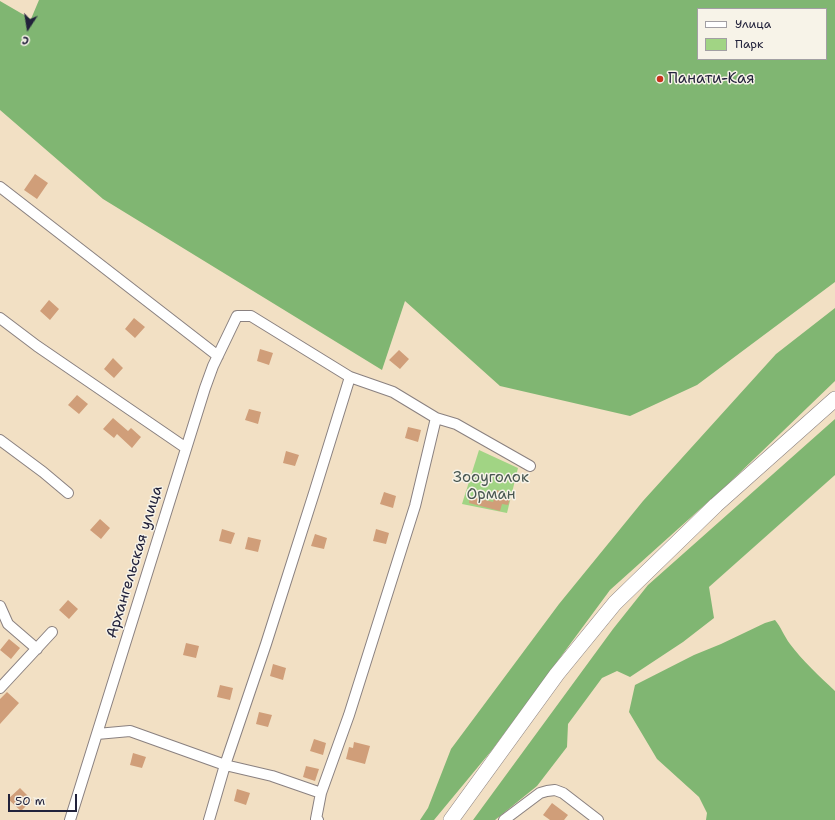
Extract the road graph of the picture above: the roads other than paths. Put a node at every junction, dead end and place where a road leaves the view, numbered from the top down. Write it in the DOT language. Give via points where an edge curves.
graph roads {
  1 [pos="0,187"];
  2 [pos="0,318"];
  3 [pos="218,356"];
  4 [pos="350,377"];
  5 [pos="835,399"];
  6 [pos="436,418"];
  7 [pos="0,440"];
  8 [pos="186,448"];
  9 [pos="530,466"];
  10 [pos="68,493"];
  11 [pos="0,606"];
  12 [pos="52,632"];
  13 [pos="37,649"];
  14 [pos="0,688"];
  15 [pos="97,734"];
  16 [pos="225,765"];
  17 [pos="321,793"];
  18 [pos="70,820"];
  19 [pos="209,820"];
  20 [pos="316,820"];
  21 [pos="451,820"];
  22 [pos="504,820"];
  23 [pos="598,820"];
  1 -- 3 [label="street"];
  2 -- 8 [label="street"];
  3 -- 4 [label="street, Архангельская улица" via="236,316 251,316"];
  3 -- 8 [label="street, Архангельская улица" via="204,388"];
  4 -- 6 [label="street" via="393,392"];
  4 -- 16 [label="street" via="271,630"];
  5 -- 21 [label="main road" via="716,505 615,603 557,674"];
  6 -- 9 [label="street" via="456,424"];
  6 -- 17 [label="street" via="415,506 349,715"];
  7 -- 10 [label="street"];
  8 -- 15 [label="street, Архангельская улица"];
  11 -- 13 [label="street" via="8,624"];
  12 -- 13 [label="street"];
  13 -- 14 [label="street"];
  15 -- 16 [label="street" via="130,731"];
  15 -- 18 [label="street, Архангельская улица"];
  16 -- 17 [label="street" via="272,776"];
  16 -- 19 [label="street"];
  17 -- 20 [label="street"];
  22 -- 23 [label="street" via="540,793 555,790 563,792"];
}
